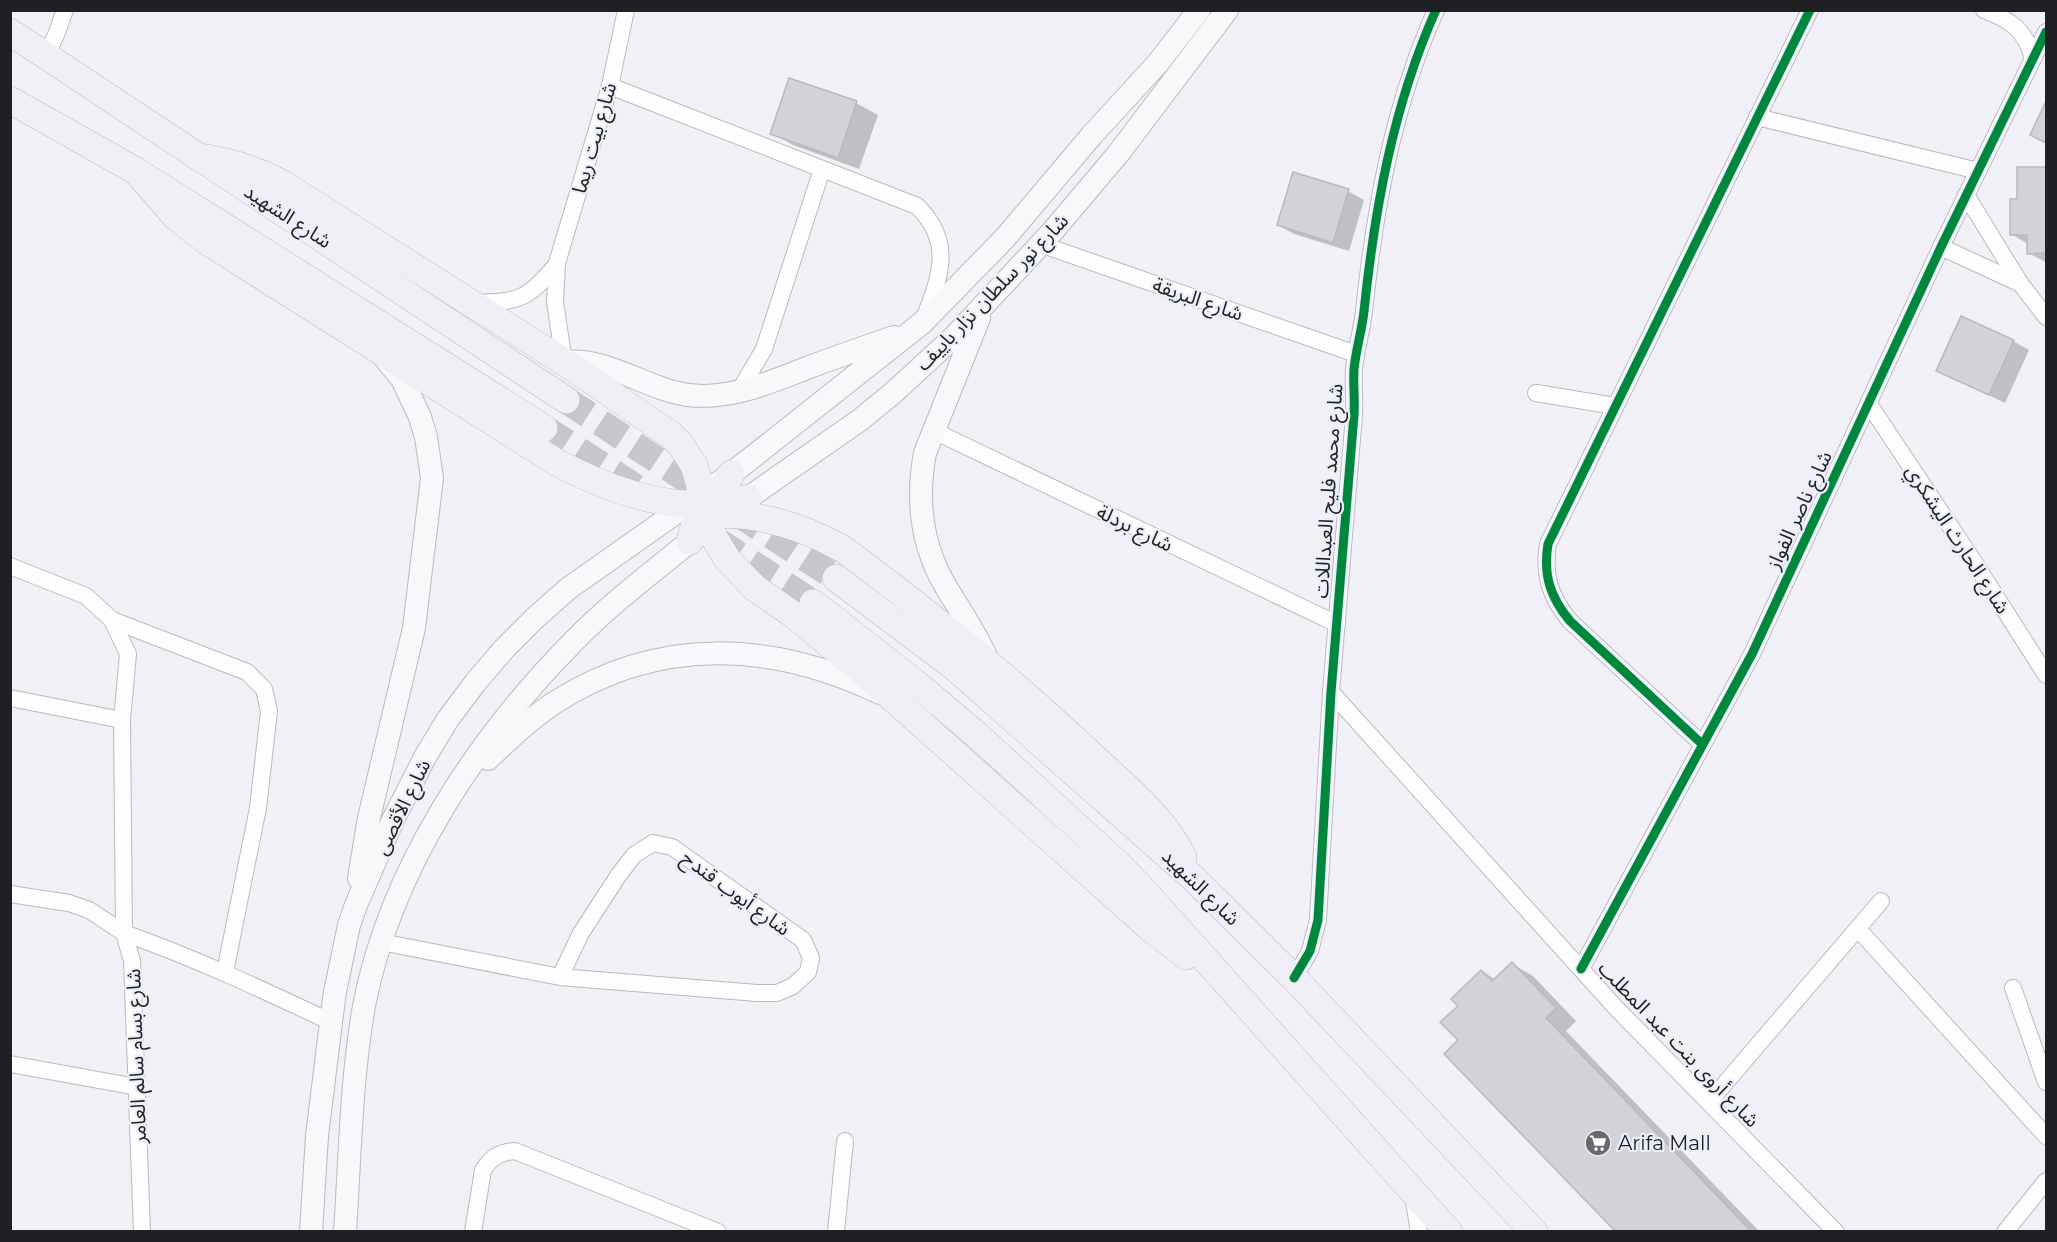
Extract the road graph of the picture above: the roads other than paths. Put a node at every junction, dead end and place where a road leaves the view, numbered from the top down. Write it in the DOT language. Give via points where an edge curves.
graph roads {
  1 [pos="64,10"];
  2 [pos="626,10"];
  3 [pos="1199,10"];
  4 [pos="1227,10"];
  5 [pos="1436,10"];
  6 [pos="1810,10"];
  7 [pos="1984,10"];
  8 [pos="10,32"];
  9 [pos="2046,32"];
  10 [pos="46,56"];
  11 [pos="2033,58"];
  12 [pos="610,86"];
  13 [pos="10,100"];
  14 [pos="1757,117"];
  15 [pos="198,157"];
  16 [pos="822,169"];
  17 [pos="136,171"];
  18 [pos="1978,171"];
  19 [pos="1966,195"];
  20 [pos="1040,244"];
  21 [pos="1941,247"];
  22 [pos="557,263"];
  23 [pos="2020,283"];
  24 [pos="468,303"];
  25 [pos="984,305"];
  26 [pos="2046,317"];
  27 [pos="917,326"];
  28 [pos="375,347"];
  29 [pos="1356,354"];
  30 [pos="564,362"];
  31 [pos="738,393"];
  32 [pos="1536,393"];
  33 [pos="566,400"];
  34 [pos="1869,404"];
  35 [pos="1615,406"];
  36 [pos="544,428"];
  37 [pos="934,431"];
  38 [pos="731,474"];
  39 [pos="748,498"];
  40 [pos="700,514"];
  41 [pos="10,566"];
  42 [pos="836,578"];
  43 [pos="813,603"];
  44 [pos="112,620"];
  45 [pos="1337,624"];
  46 [pos="990,664"];
  47 [pos="2046,675"];
  48 [pos="1331,692"];
  49 [pos="10,698"];
  50 [pos="895,700"];
  51 [pos="122,720"];
  52 [pos="1702,744"];
  53 [pos="458,786"];
  54 [pos="1192,877"];
  55 [pos="10,894"];
  56 [pos="1881,901"];
  57 [pos="356,905"];
  58 [pos="1858,928"];
  59 [pos="124,933"];
  60 [pos="381,942"];
  61 [pos="1581,969"];
  62 [pos="225,972"];
  63 [pos="560,977"];
  64 [pos="1294,978"];
  65 [pos="1229,985"];
  66 [pos="2013,988"];
  67 [pos="331,1022"];
  68 [pos="10,1064"];
  69 [pos="2046,1082"];
  70 [pos="137,1087"];
  71 [pos="1708,1102"];
  72 [pos="2046,1136"];
  73 [pos="845,1142"];
  74 [pos="2046,1181"];
  75 [pos="1412,1192"];
  76 [pos="142,1232"];
  77 [pos="311,1232"];
  78 [pos="345,1232"];
  79 [pos="473,1232"];
  80 [pos="718,1232"];
  81 [pos="836,1232"];
  82 [pos="1419,1232"];
  83 [pos="1449,1232"];
  84 [pos="1534,1232"];
  85 [pos="1836,1232"];
  86 [pos="2005,1232"];
  1 -- 10 [label="street"];
  2 -- 12 [label="street, شارع بيت ريما"];
  3 -- 27 [label="main road, شارع نور سلطان نزار باييف" via="1158,63 1005,238"];
  4 -- 20 [label="main road, شارع نور سلطان نزار باييف" via="1118,154"];
  5 -- 29 [label="street, شارع محمد فليح العبداللات" via="1402,98 1388,150"];
  6 -- 14 [label="street"];
  7 -- 11 [label="street" via="2021,31"];
  8 -- 10 [label="highway, شارع الشهيد"];
  9 -- 11 [label="street, شارع ناصر الفواز"];
  10 -- 15 [label="highway, شارع الشهيد"];
  11 -- 18 [label="street, شارع ناصر الفواز"];
  12 -- 16 [label="street"];
  12 -- 22 [label="street, شارع بيت ريما"];
  13 -- 17 [label="highway"];
  14 -- 18 [label="street"];
  14 -- 35 [label="street"];
  15 -- 24 [label="highway" via="233,163 283,184"];
  15 -- 33 [label="highway, شارع الشهيد"];
  16 -- 27 [label="street" via="918,206 927,215 939,240 941,265 936,289"];
  16 -- 31 [label="street" via="764,349"];
  17 -- 28 [label="highway" via="176,217 208,242"];
  17 -- 36 [label="highway"];
  18 -- 19 [label="street, شارع ناصر الفواز"];
  19 -- 21 [label="street, شارع ناصر الفواز"];
  19 -- 23 [label="street"];
  20 -- 25 [label="main road, شارع نور سلطان نزار باييف"];
  20 -- 29 [label="street, شارع البريقة"];
  21 -- 23 [label="street"];
  21 -- 34 [label="street, شارع ناصر الفواز"];
  22 -- 24 [label="street, شارع بيت ريما" via="539,285 523,296 504,302"];
  22 -- 30 [label="street, شارع بيت ريما" via="555,302"];
  23 -- 26 [label="street"];
  24 -- 30 [label="highway"];
  25 -- 37 [label="main road"];
  25 -- 39 [label="main road, شارع نور سلطان نزار باييف" via="955,336 860,420"];
  27 -- 31 [label="main road"];
  27 -- 38 [label="main road, شارع نور سلطان نزار باييف"];
  28 -- 40 [label="highway" via="572,471"];
  28 -- 57 [label="main road" via="402,379 420,417 432,478 414,628 369,818"];
  29 -- 45 [label="street, شارع محمد فليح العبداللات"];
  30 -- 31 [label="main road" via="601,364 680,394"];
  30 -- 40 [label="highway" via="680,444 698,476"];
  32 -- 35 [label="street"];
  34 -- 47 [label="street, شارع الحارث اليشكري"];
  34 -- 52 [label="street, شارع ناصر الفواز" via="1752,654"];
  35 -- 52 [label="street" via="1548,544 1546,577 1559,608 1570,621"];
  37 -- 45 [label="street, شارع بردلة"];
  37 -- 46 [label="main road" via="925,453 919,498 926,543 934,565"];
  38 -- 40 [label="highway"];
  39 -- 40 [label="highway"];
  40 -- 46 [label="highway" via="769,520 819,536 843,549"];
  40 -- 50 [label="highway" via="740,574"];
  40 -- 53 [label="main road, شارع الأقصى" via="542,675"];
  40 -- 57 [label="main road, شارع الأقصى" via="569,588 504,649 448,719 425,757"];
  41 -- 44 [label="street" via="86,596"];
  42 -- 54 [label="highway, شارع الشهيد" via="953,666"];
  43 -- 65 [label="highway" via="946,708 1102,849"];
  44 -- 51 [label="street, شارع بسام سالم العامر" via="128,654"];
  44 -- 62 [label="street" via="247,672 264,689 268,711 258,808"];
  45 -- 48 [label="street, شارع محمد فليح العبداللات"];
  46 -- 54 [label="highway" via="1151,812 1179,849"];
  48 -- 61 [label="street, شارع أروى بنت عبد المطلب"];
  48 -- 64 [label="street, شارع محمد فليح العبداللات" via="1318,920 1310,951"];
  49 -- 51 [label="street"];
  50 -- 53 [label="main road" via="803,663 744,653 681,655 589,683 522,727"];
  50 -- 65 [label="highway" via="1149,927"];
  51 -- 59 [label="street, شارع بسام سالم العامر"];
  52 -- 61 [label="street, شارع ناصر الفواز"];
  53 -- 60 [label="main road, شارع الأقصى" via="403,883"];
  54 -- 64 [label="highway, شارع الشهيد"];
  55 -- 59 [label="street" via="69,903 89,910"];
  56 -- 58 [label="street"];
  57 -- 67 [label="main road, شارع الأقصى" via="342,954"];
  58 -- 71 [label="street"];
  58 -- 72 [label="street"];
  59 -- 62 [label="street"];
  59 -- 70 [label="street, شارع بسام سالم العامر" via="132,961"];
  60 -- 63 [label="street, شارع أيوب قندح"];
  60 -- 78 [label="main road, شارع الأقصى" via="357,1055"];
  61 -- 71 [label="street, شارع أروى بنت عبد المطلب"];
  62 -- 67 [label="street"];
  63 -- 63 [label="street, شارع أيوب قندح" via="581,933 612,885 634,855 653,843 672,847 741,895 803,940 811,957 807,972 793,986 777,993"];
  64 -- 84 [label="highway, شارع الشهيد"];
  65 -- 75 [label="highway"];
  66 -- 69 [label="street"];
  67 -- 77 [label="main road, شارع الأقصى" via="317,1136"];
  68 -- 70 [label="street"];
  70 -- 76 [label="street, شارع بسام سالم العامر"];
  71 -- 85 [label="street, شارع أروى بنت عبد المطلب"];
  73 -- 81 [label="street"];
  74 -- 86 [label="street"];
  75 -- 82 [label="street"];
  75 -- 83 [label="highway"];
  79 -- 80 [label="street" via="483,1170 496,1155 515,1151"];
}
